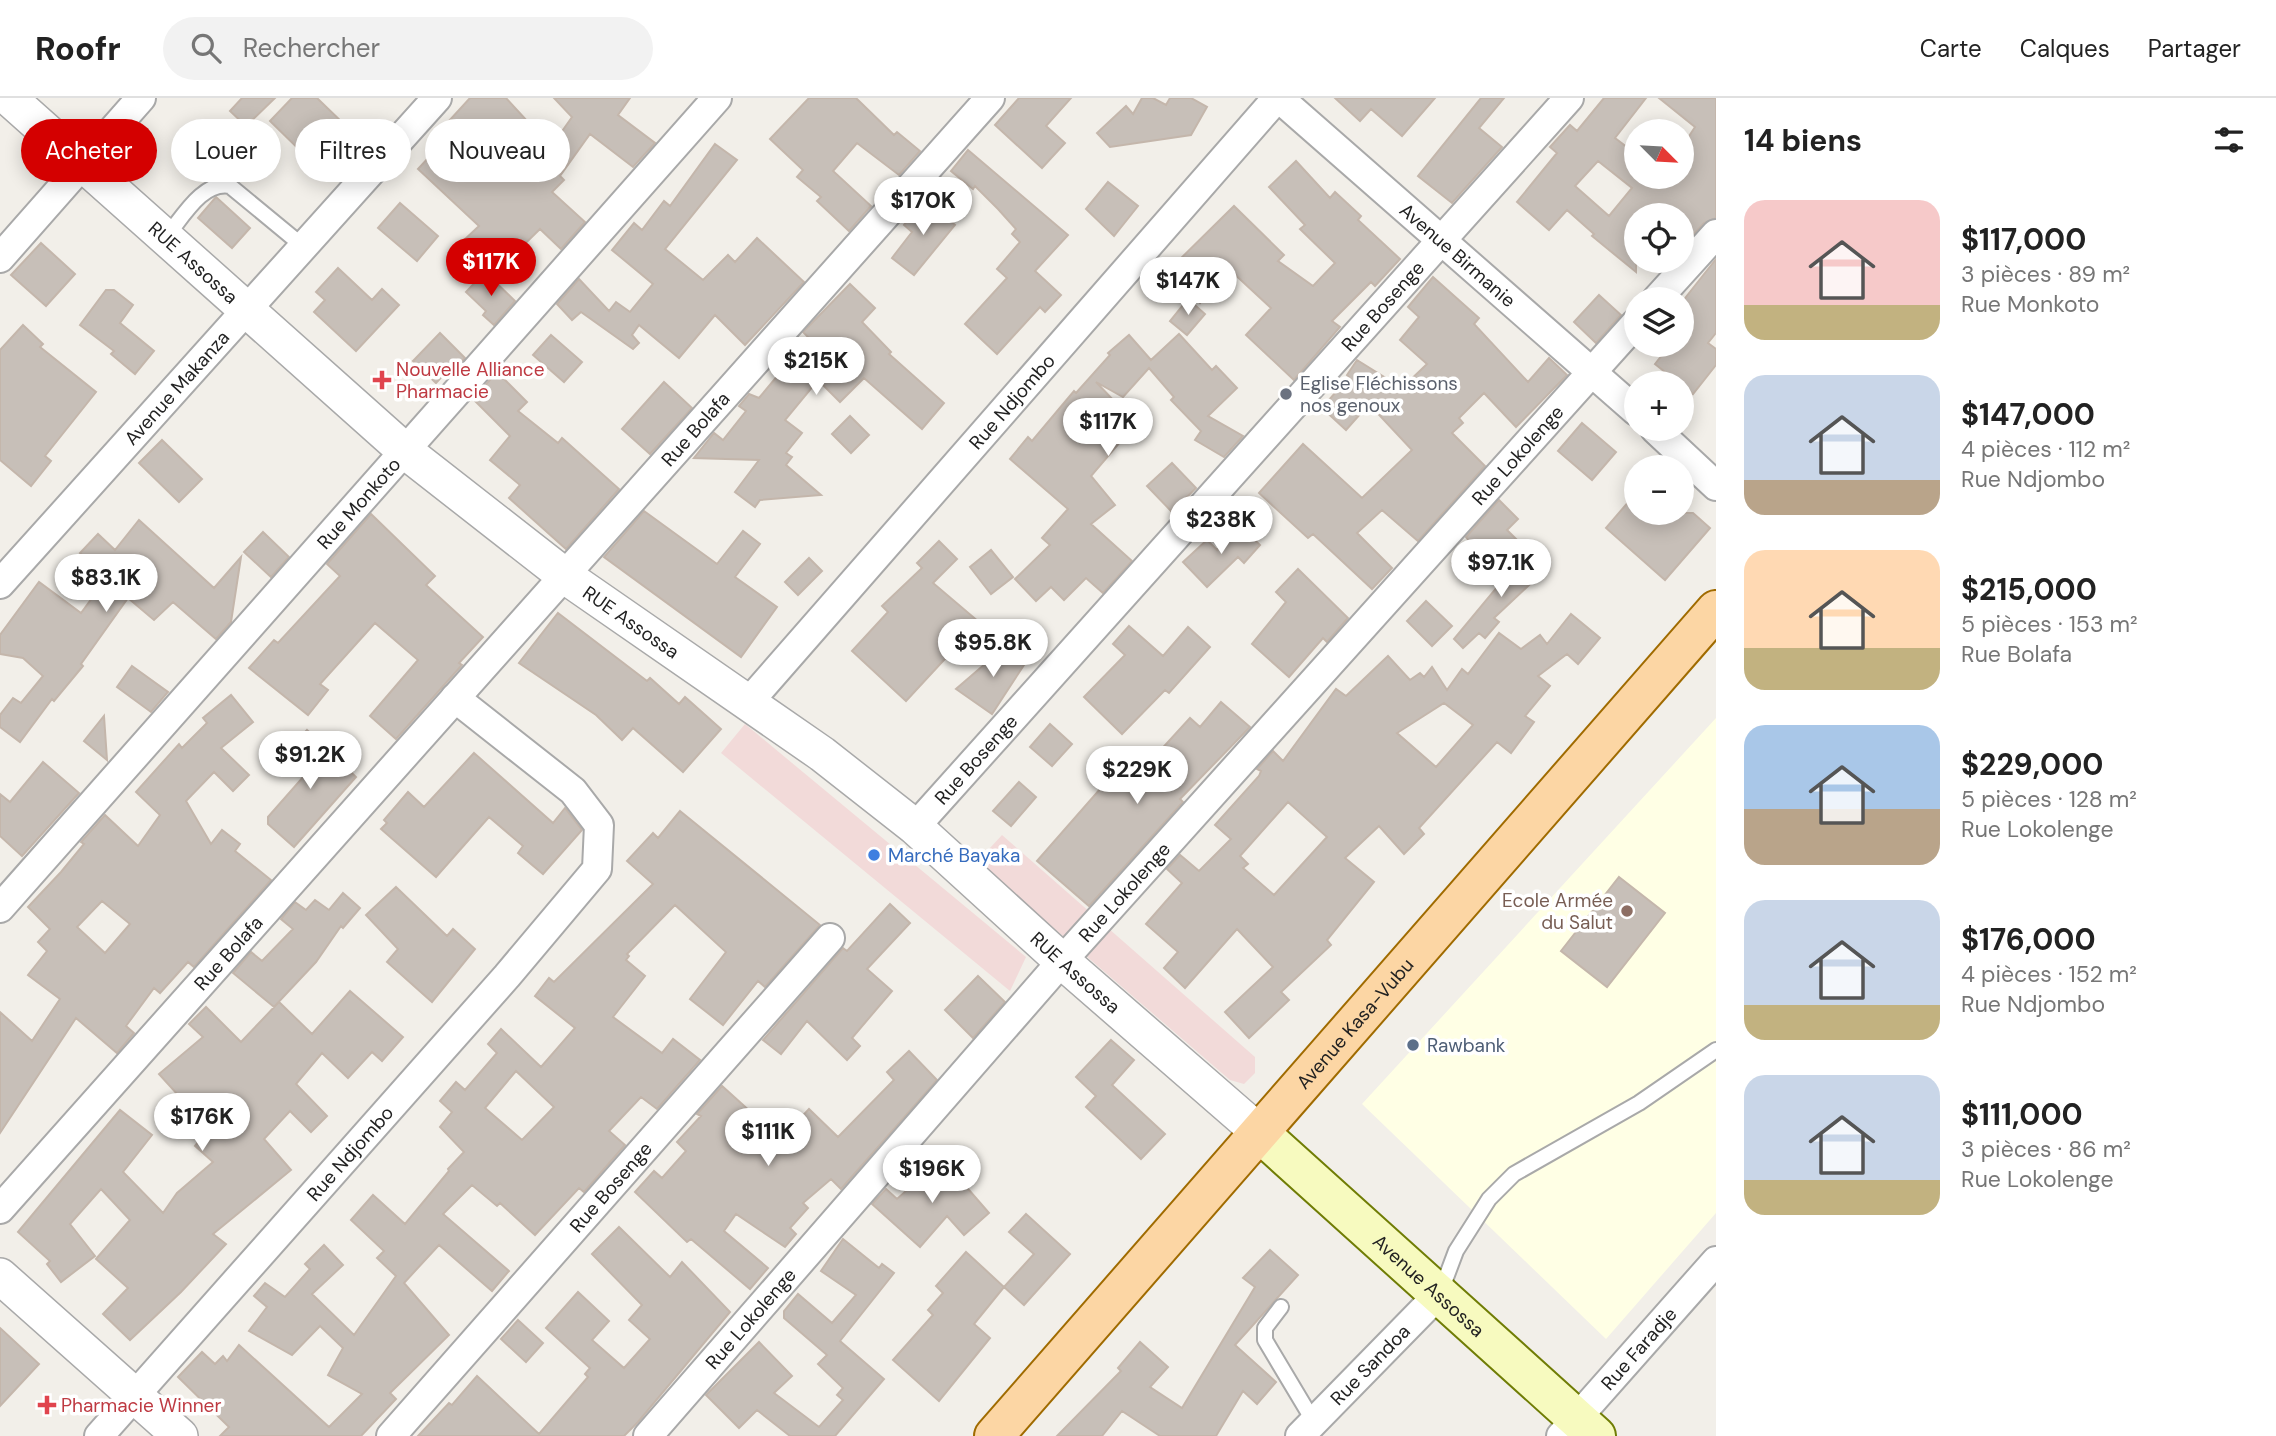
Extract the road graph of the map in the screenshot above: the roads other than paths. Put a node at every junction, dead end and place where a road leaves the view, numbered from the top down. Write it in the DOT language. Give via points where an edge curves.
graph roads {
  1 [pos="9,98"];
  2 [pos="141,98"];
  3 [pos="437,98"];
  4 [pos="717,98"];
  5 [pos="990,98"];
  6 [pos="1278,98"];
  7 [pos="1569,98"];
  8 [pos="33,119"];
  9 [pos="123,119"];
  10 [pos="67,182"];
  11 [pos="105,182"];
  12 [pos="1716,234"];
  13 [pos="166,237"];
  14 [pos="1441,241"];
  15 [pos="304,247"];
  16 [pos="0,258"];
  17 [pos="1668,287"];
  18 [pos="248,309"];
  19 [pos="1624,336"];
  20 [pos="1593,371"];
  21 [pos="1624,400"];
  22 [pos="1668,441"];
  23 [pos="405,451"];
  24 [pos="1716,486"];
  25 [pos="565,576"];
  26 [pos="0,584"];
  27 [pos="1716,610"];
  28 [pos="455,698"];
  29 [pos="747,704"];
  30 [pos="915,827"];
  31 [pos="0,908"];
  32 [pos="831,938"];
  33 [pos="1062,961"];
  34 [pos="1716,1051"];
  35 [pos="1261,1134"];
  36 [pos="0,1209"];
  37 [pos="1716,1261"];
  38 [pos="0,1276"];
  39 [pos="1439,1294"];
  40 [pos="1281,1307"];
  41 [pos="134,1396"];
  42 [pos="1307,1429"];
  43 [pos="1578,1430"];
  44 [pos="99,1436"];
  45 [pos="180,1436"];
  46 [pos="391,1436"];
  47 [pos="648,1436"];
  48 [pos="994,1436"];
  1 -- 8 [label="street, RUE Assossa"];
  2 -- 9 [label="street"];
  3 -- 15 [label="street, Avenue Makanza"];
  4 -- 23 [label="street, Rue Monkoto"];
  5 -- 25 [label="street, Rue Bolafa"];
  6 -- 14 [label="street, Avenue Birmanie"];
  6 -- 29 [label="street, Rue Ndjombo"];
  7 -- 14 [label="street, Rue Bosenge"];
  10 -- 16 [label="street"];
  11 -- 13 [label="street, RUE Assossa"];
  12 -- 17 [label="street"];
  13 -- 15 [label="lane" via="207,189 218,184 230,186"];
  13 -- 18 [label="street, RUE Assossa"];
  14 -- 20 [label="street, Avenue Birmanie"];
  14 -- 30 [label="street, Rue Bosenge"];
  15 -- 18 [label="street, Avenue Makanza"];
  18 -- 23 [label="street, RUE Assossa"];
  18 -- 26 [label="street, Avenue Makanza"];
  19 -- 20 [label="street, Rue Lokolenge"];
  20 -- 21 [label="street, Avenue Birmanie"];
  20 -- 33 [label="street, Rue Lokolenge"];
  22 -- 24 [label="street"];
  23 -- 25 [label="street, RUE Assossa"];
  23 -- 31 [label="street, Rue Monkoto"];
  25 -- 28 [label="street, Rue Bolafa"];
  25 -- 29 [label="street, RUE Assossa"];
  27 -- 35 [label="main road, Avenue Kasa-Vubu"];
  28 -- 36 [label="street, Rue Bolafa"];
  28 -- 41 [label="street, Rue Ndjombo" via="588,807 599,825 597,869"];
  29 -- 30 [label="street, RUE Assossa" via="822,754"];
  30 -- 33 [label="street, RUE Assossa"];
  32 -- 46 [label="street, Rue Bosenge"];
  33 -- 35 [label="street, RUE Assossa"];
  33 -- 47 [label="street, Rue Lokolenge"];
  34 -- 39 [label="lane" via="1639,1103 1514,1174 1489,1199 1456,1251"];
  35 -- 39 [label="main road, Avenue Assossa"];
  35 -- 48 [label="main road, Avenue Kasa-Vubu"];
  37 -- 43 [label="street, Rue Faradje"];
  38 -- 41 [label="street"];
  39 -- 42 [label="street, Rue Sandoa"];
  39 -- 43 [label="main road, Avenue Assossa"];
  40 -- 42 [label="lane" via="1265,1328 1265,1340"];
  41 -- 44 [label="street, Rue Ndjombo"];
  41 -- 45 [label="street"];
}
